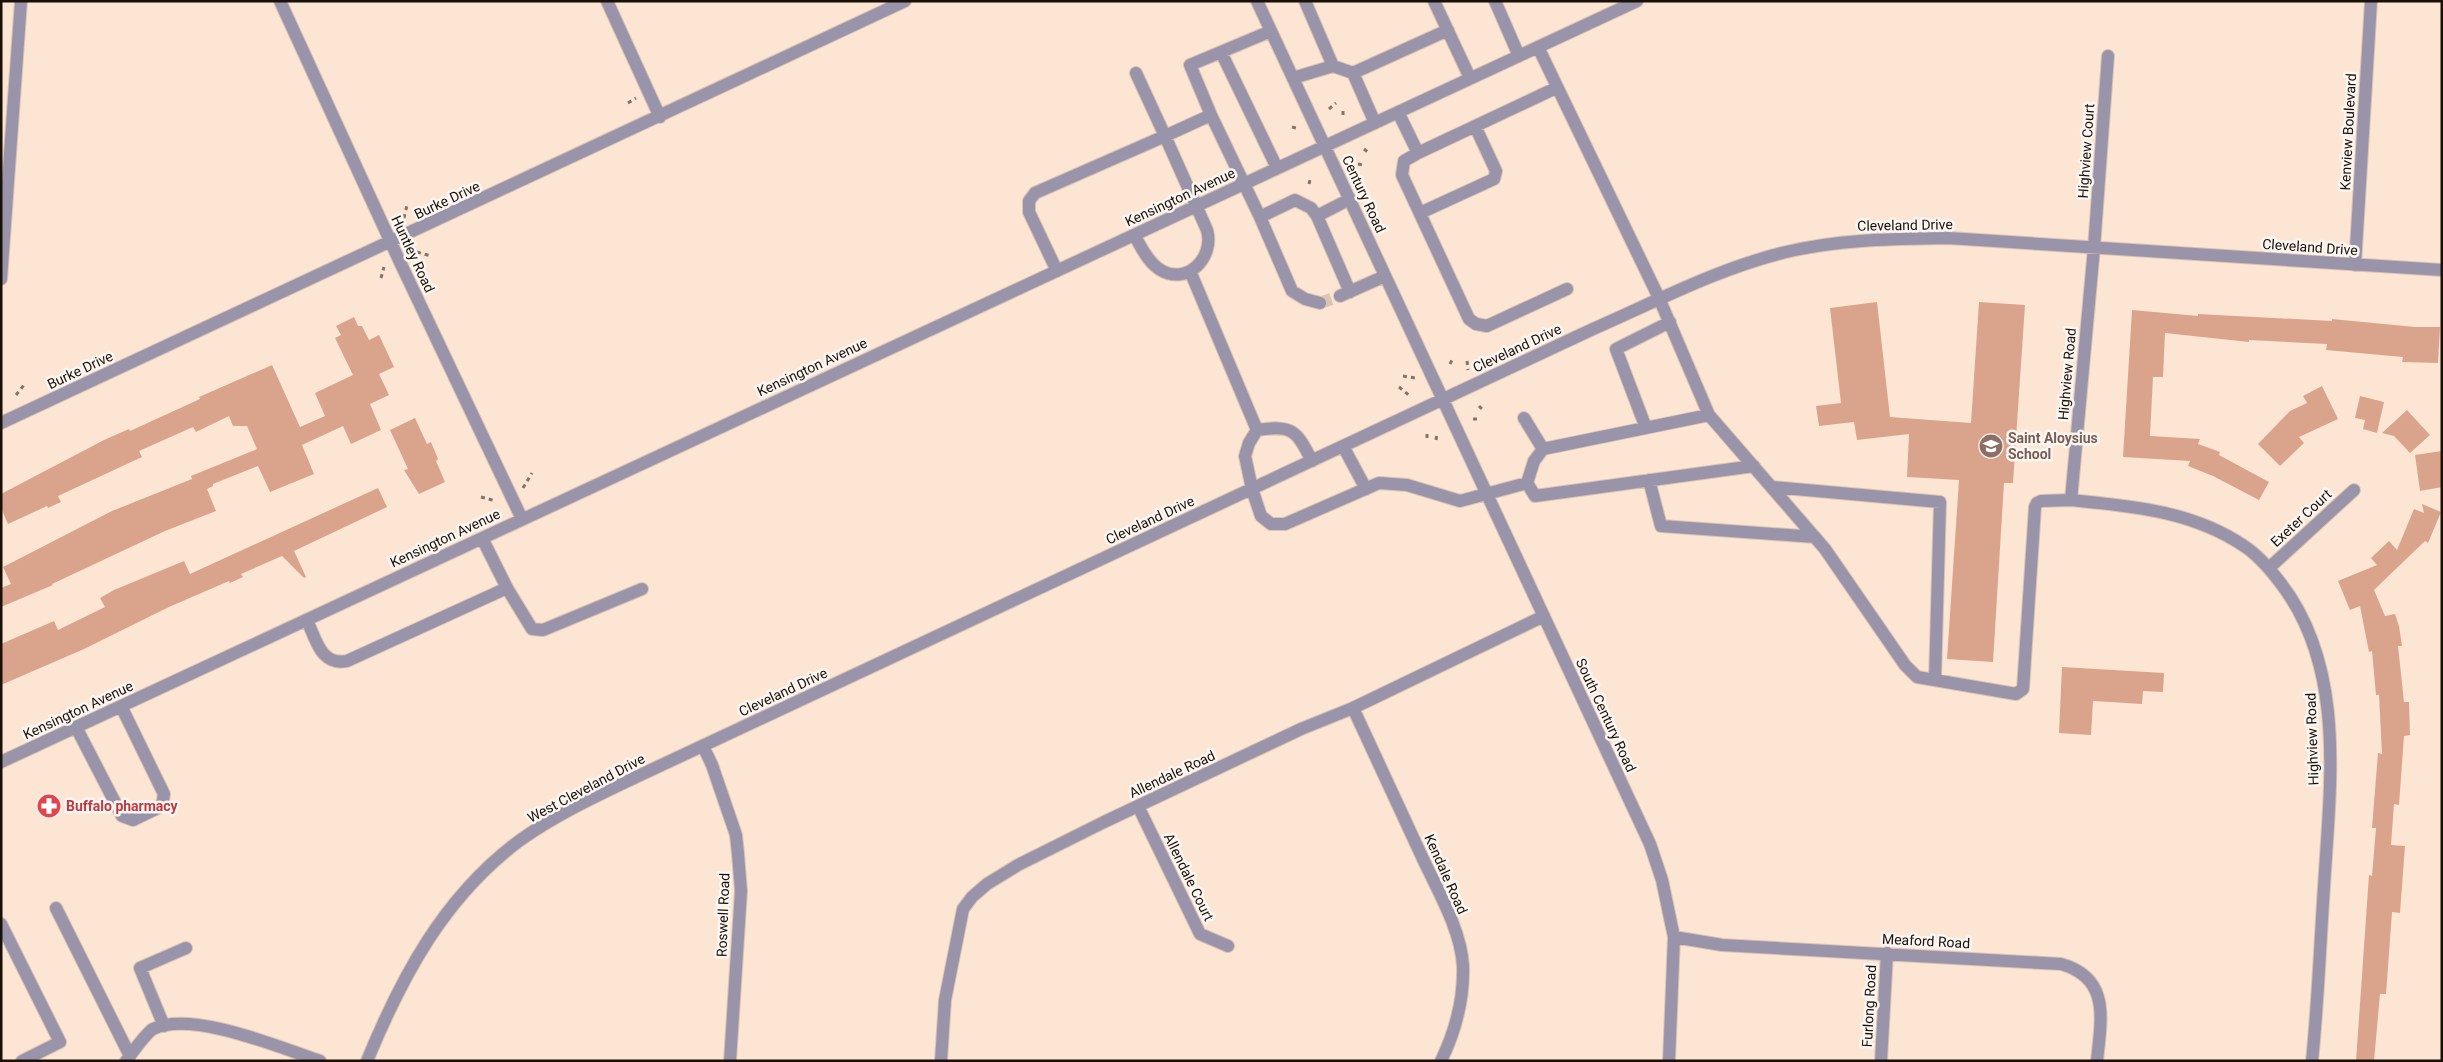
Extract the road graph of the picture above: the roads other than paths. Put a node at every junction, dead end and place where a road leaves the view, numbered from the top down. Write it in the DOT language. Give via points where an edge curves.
graph roads {
  1 [pos="21,1"];
  2 [pos="280,1"];
  3 [pos="607,1"];
  4 [pos="905,1"];
  5 [pos="1272,1"];
  6 [pos="1305,1"];
  7 [pos="1434,1"];
  8 [pos="1495,1"];
  9 [pos="1637,1"];
  10 [pos="2371,1"];
  11 [pos="1259,4"];
  12 [pos="1448,30"];
  13 [pos="1271,31"];
  14 [pos="1538,47"];
  15 [pos="1221,52"];
  16 [pos="1519,56"];
  17 [pos="2108,56"];
  18 [pos="1334,66"];
  19 [pos="1136,73"];
  20 [pos="1353,73"];
  21 [pos="1294,78"];
  22 [pos="1470,78"];
  23 [pos="1556,88"];
  24 [pos="1398,112"];
  25 [pos="1211,115"];
  26 [pos="660,117"];
  27 [pos="1375,123"];
  28 [pos="1475,126"];
  29 [pos="1165,136"];
  30 [pos="1325,146"];
  31 [pos="1418,153"];
  32 [pos="1277,168"];
  33 [pos="1242,184"];
  34 [pos="1350,199"];
  35 [pos="1196,206"];
  36 [pos="1420,213"];
  37 [pos="1317,216"];
  38 [pos="1260,217"];
  39 [pos="1134,234"];
  40 [pos="390,243"];
  41 [pos="2094,248"];
  42 [pos="2356,265"];
  43 [pos="1056,270"];
  44 [pos="2442,270"];
  45 [pos="1190,271"];
  46 [pos="1385,276"];
  47 [pos="1,279"];
  48 [pos="1567,289"];
  49 [pos="1660,298"];
  50 [pos="1320,303"];
  51 [pos="1670,322"];
  52 [pos="1443,399"];
  53 [pos="1709,415"];
  54 [pos="1524,418"];
  55 [pos="1,423"];
  56 [pos="1646,428"];
  57 [pos="1257,430"];
  58 [pos="1343,446"];
  59 [pos="1543,449"];
  60 [pos="1312,461"];
  61 [pos="1754,466"];
  62 [pos="1649,480"];
  63 [pos="1527,483"];
  64 [pos="1772,487"];
  65 [pos="1252,488"];
  66 [pos="1366,489"];
  67 [pos="2354,490"];
  68 [pos="1488,495"];
  69 [pos="2071,500"];
  70 [pos="522,519"];
  71 [pos="1815,537"];
  72 [pos="482,538"];
  73 [pos="2269,568"];
  74 [pos="507,588"];
  75 [pos="642,589"];
  76 [pos="1544,616"];
  77 [pos="307,620"];
  78 [pos="1935,680"];
  79 [pos="121,706"];
  80 [pos="1353,708"];
  81 [pos="76,727"];
  82 [pos="703,746"];
  83 [pos="669,761"];
  84 [pos="1,762"];
  85 [pos="1138,806"];
  86 [pos="56,908"];
  87 [pos="1,924"];
  88 [pos="1674,937"];
  89 [pos="1228,946"];
  90 [pos="186,948"];
  91 [pos="1887,953"];
  92 [pos="164,1026"];
  93 [pos="128,1059"];
  94 [pos="22,1061"];
  95 [pos="320,1061"];
  96 [pos="367,1061"];
  97 [pos="730,1061"];
  98 [pos="941,1061"];
  99 [pos="1441,1061"];
  100 [pos="1669,1061"];
  101 [pos="1882,1061"];
  102 [pos="2097,1061"];
  103 [pos="2312,1061"];
  1 -- 47 [label="street"];
  2 -- 40 [label="street, Huntley Road"];
  3 -- 26 [label="street"];
  4 -- 26 [label="street, Burke Drive"];
  5 -- 11 [label="street"];
  6 -- 18 [label="street"];
  7 -- 12 [label="street"];
  8 -- 16 [label="street"];
  9 -- 14 [label="street, Kensington Avenue"];
  10 -- 42 [label="street, Kenview Boulevard"];
  11 -- 13 [label="street, Century Road"];
  12 -- 20 [label="street"];
  12 -- 22 [label="street"];
  13 -- 15 [label="street"];
  13 -- 21 [label="street, Century Road"];
  14 -- 16 [label="street, Kensington Avenue"];
  14 -- 23 [label="street"];
  15 -- 25 [label="street" via="1190,65"];
  15 -- 32 [label="street"];
  16 -- 22 [label="street, Kensington Avenue"];
  17 -- 41 [label="street, Highview Court"];
  18 -- 20 [label="street"];
  18 -- 21 [label="street"];
  19 -- 29 [label="street"];
  20 -- 27 [label="street"];
  21 -- 30 [label="street, Century Road"];
  22 -- 24 [label="street, Kensington Avenue"];
  23 -- 28 [label="street"];
  23 -- 49 [label="street"];
  24 -- 27 [label="street, Kensington Avenue"];
  24 -- 31 [label="street"];
  25 -- 29 [label="street"];
  25 -- 33 [label="street"];
  26 -- 40 [label="street, Burke Drive"];
  27 -- 30 [label="street, Kensington Avenue"];
  28 -- 31 [label="street"];
  28 -- 36 [label="street" via="1496,172 1494,179"];
  29 -- 35 [label="street"];
  29 -- 43 [label="street" via="1035,193 1029,201 1029,212"];
  30 -- 32 [label="street, Kensington Avenue"];
  30 -- 34 [label="street, Century Road"];
  31 -- 36 [label="street" via="1404,161 1402,175"];
  32 -- 33 [label="street, Kensington Avenue"];
  33 -- 35 [label="street, Kensington Avenue"];
  33 -- 38 [label="street"];
  34 -- 37 [label="street"];
  34 -- 46 [label="street, Century Road"];
  35 -- 39 [label="street, Kensington Avenue"];
  35 -- 45 [label="street" via="1207,230 1209,245 1204,259"];
  36 -- 48 [label="street" via="1469,319 1476,324 1488,326"];
  37 -- 38 [label="street" via="1311,208 1295,200"];
  37 -- 46 [label="street" via="1345,294"];
  38 -- 50 [label="street" via="1292,291"];
  39 -- 43 [label="street, Kensington Avenue"];
  39 -- 45 [label="street" via="1147,258 1158,269 1176,274"];
  40 -- 55 [label="street, Burke Drive"];
  40 -- 70 [label="street, Huntley Road"];
  41 -- 42 [label="street, Cleveland Drive"];
  41 -- 49 [label="street, Cleveland Drive" via="1948,238 1833,243 1766,257"];
  41 -- 69 [label="street, Highview Road"];
  42 -- 44 [label="street, Cleveland Drive"];
  43 -- 70 [label="street, Kensington Avenue"];
  45 -- 57 [label="street"];
  46 -- 52 [label="street, Century Road"];
  49 -- 51 [label="street"];
  49 -- 52 [label="street, Cleveland Drive"];
  51 -- 53 [label="street"];
  51 -- 56 [label="street" via="1616,349"];
  52 -- 58 [label="street, Cleveland Drive"];
  52 -- 68 [label="street, South Century Road"];
  53 -- 56 [label="street"];
  53 -- 61 [label="street"];
  54 -- 59 [label="street"];
  56 -- 59 [label="street"];
  57 -- 60 [label="street" via="1289,430 1299,436"];
  57 -- 65 [label="street" via="1245,456"];
  58 -- 60 [label="street, Cleveland Drive"];
  58 -- 66 [label="street"];
  59 -- 63 [label="street" via="1534,461"];
  60 -- 65 [label="street, Cleveland Drive"];
  61 -- 62 [label="street"];
  61 -- 64 [label="street"];
  62 -- 63 [label="street" via="1535,496"];
  62 -- 71 [label="street" via="1661,526"];
  63 -- 68 [label="street"];
  64 -- 71 [label="street"];
  64 -- 78 [label="street" via="1940,502"];
  65 -- 66 [label="street" via="1261,516 1271,524 1285,524"];
  65 -- 82 [label="street, Cleveland Drive"];
  66 -- 68 [label="street" via="1380,483 1407,486 1460,501"];
  67 -- 73 [label="street, Exeter Court"];
  68 -- 76 [label="street, South Century Road"];
  69 -- 73 [label="street, Highview Road" via="2140,507 2178,516 2245,546"];
  69 -- 78 [label="street" via="2041,501 2035,507 2021,692 2016,694"];
  70 -- 72 [label="street, Kensington Avenue"];
  71 -- 78 [label="street" via="1905,665 1917,677"];
  72 -- 74 [label="street"];
  72 -- 77 [label="street, Kensington Avenue"];
  73 -- 103 [label="street, Highview Road" via="2294,600 2310,630 2327,696 2329,806"];
  74 -- 75 [label="street" via="527,625 538,631"];
  74 -- 77 [label="street" via="338,663 322,654"];
  76 -- 80 [label="street, Allendale Road"];
  76 -- 88 [label="street, South Century Road" via="1650,844 1662,880"];
  77 -- 79 [label="street, Kensington Avenue"];
  79 -- 81 [label="street, Kensington Avenue"];
  79 -- 81 [label="street" via="164,794 162,806 134,820 122,816"];
  80 -- 85 [label="street, Allendale Road"];
  80 -- 99 [label="street, Kendale Road" via="1432,878 1460,949 1463,988 1460,1012"];
  81 -- 84 [label="street, Kensington Avenue"];
  82 -- 83 [label="street, Cleveland Drive"];
  82 -- 97 [label="street, Roswell Road" via="736,835 738,854 741,890"];
  83 -- 96 [label="street, West Cleveland Drive" via="560,815 513,846 467,888 436,925 412,963"];
  85 -- 89 [label="street, Allendale Court" via="1200,934"];
  85 -- 98 [label="street, Allendale Road" via="1018,865 972,897 963,909 951,967"];
  86 -- 93 [label="street"];
  87 -- 94 [label="street" via="60,1042"];
  88 -- 91 [label="street, Meaford Road" via="1722,945"];
  88 -- 100 [label="street, South Century Road"];
  90 -- 92 [label="street" via="140,968"];
  91 -- 101 [label="street, Furlong Road"];
  91 -- 102 [label="street, Meaford Road" via="2072,967 2096,989 2101,1003"];
  92 -- 93 [label="street" via="152,1029"];
  92 -- 95 [label="street" via="194,1025 226,1030"];
}
